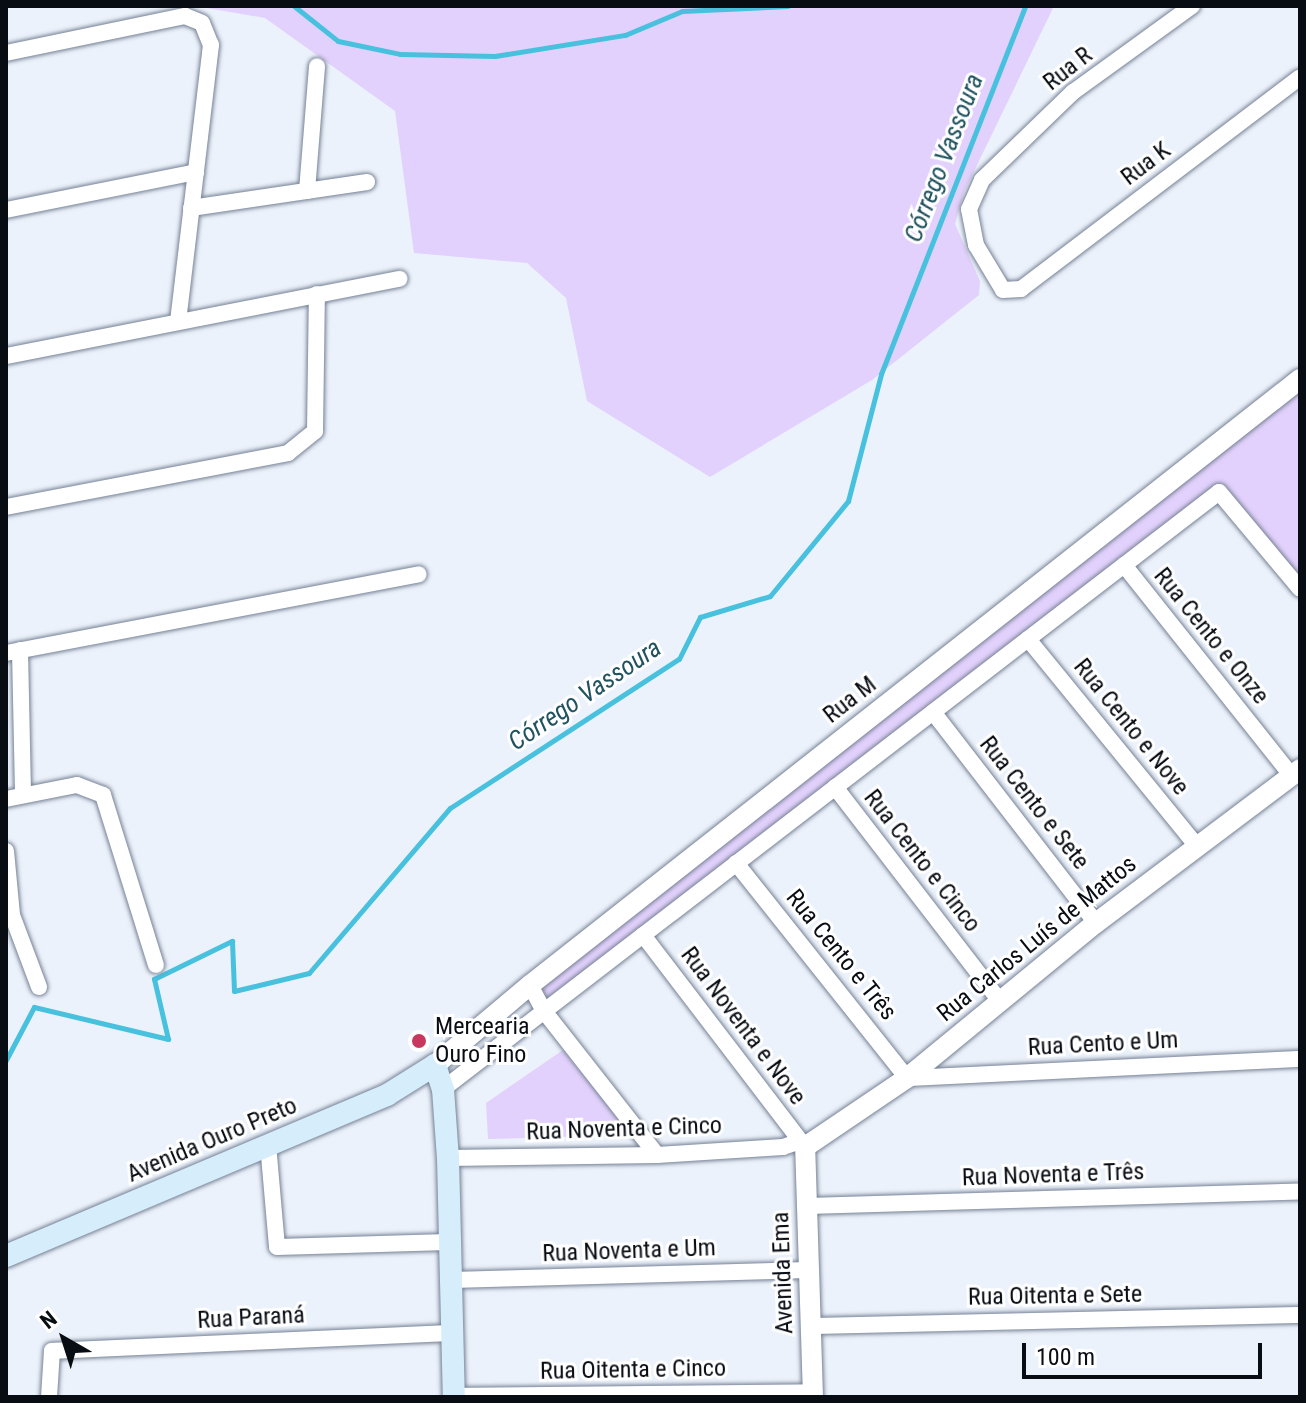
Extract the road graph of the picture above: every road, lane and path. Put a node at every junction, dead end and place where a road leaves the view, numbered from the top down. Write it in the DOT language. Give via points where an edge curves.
graph roads {
  1 [pos="1192,6"];
  2 [pos="6,53"];
  3 [pos="317,66"];
  4 [pos="1300,77"];
  5 [pos="196,172"];
  6 [pos="367,182"];
  7 [pos="307,191"];
  8 [pos="191,208"];
  9 [pos="6,210"];
  10 [pos="400,279"];
  11 [pos="1021,289"];
  12 [pos="317,294"];
  13 [pos="178,321"];
  14 [pos="6,356"];
  15 [pos="1300,379"];
  16 [pos="6,507"];
  17 [pos="1124,565"];
  18 [pos="419,574"];
  19 [pos="1300,589"];
  20 [pos="1028,639"];
  21 [pos="13,652"];
  22 [pos="933,712"];
  23 [pos="1296,772"];
  24 [pos="835,787"];
  25 [pos="23,794"];
  26 [pos="6,799"];
  27 [pos="1196,845"];
  28 [pos="6,851"];
  29 [pos="736,863"];
  30 [pos="9,916"];
  31 [pos="1096,923"];
  32 [pos="643,935"];
  33 [pos="156,965"];
  34 [pos="530,985"];
  35 [pos="39,987"];
  36 [pos="1000,1001"];
  37 [pos="544,1011"];
  38 [pos="1300,1059"];
  39 [pos="435,1065"];
  40 [pos="907,1078"];
  41 [pos="443,1089"];
  42 [pos="268,1144"];
  43 [pos="803,1144"];
  44 [pos="657,1155"];
  45 [pos="448,1158"];
  46 [pos="1300,1191"];
  47 [pos="807,1206"];
  48 [pos="448,1242"];
  49 [pos="6,1256"];
  50 [pos="809,1270"];
  51 [pos="451,1280"];
  52 [pos="1300,1315"];
  53 [pos="811,1326"];
  54 [pos="453,1333"];
  55 [pos="813,1394"];
  56 [pos="454,1396"];
  57 [pos="49,1397"];
  1 -- 11 [label="street, Rua R" via="1073,92 982,180 969,209 976,245 1003,290"];
  2 -- 5 [label="street" via="185,16 202,23 211,45"];
  3 -- 7 [label="street"];
  4 -- 11 [label="street, Rua K"];
  5 -- 8 [label="street"];
  5 -- 9 [label="street"];
  6 -- 7 [label="street"];
  7 -- 8 [label="street"];
  8 -- 13 [label="street"];
  10 -- 12 [label="street"];
  12 -- 13 [label="street"];
  12 -- 16 [label="street" via="315,431 288,453"];
  13 -- 14 [label="street"];
  15 -- 34 [label="street, Rua M"];
  17 -- 19 [label="street" via="1219,492"];
  17 -- 20 [label="street"];
  17 -- 23 [label="street, Rua Cento e Onze"];
  18 -- 21 [label="street"];
  20 -- 22 [label="street"];
  20 -- 27 [label="street, Rua Cento e Nove"];
  21 -- 25 [label="street"];
  22 -- 24 [label="street"];
  22 -- 31 [label="street, Rua Cento e Sete"];
  23 -- 27 [label="street, Rua Carlos Luís de Mattos"];
  24 -- 29 [label="street"];
  24 -- 36 [label="street, Rua Cento e Cinco"];
  25 -- 26 [label="street"];
  25 -- 33 [label="street" via="77,785 103,795"];
  27 -- 31 [label="street, Rua Carlos Luís de Mattos"];
  28 -- 30 [label="street"];
  29 -- 32 [label="street"];
  29 -- 40 [label="street, Rua Cento e Três"];
  30 -- 35 [label="street"];
  31 -- 36 [label="street, Rua Carlos Luís de Mattos"];
  32 -- 37 [label="street"];
  32 -- 43 [label="street, Rua Noventa e Nove"];
  34 -- 37 [label="street"];
  34 -- 39 [label="street, Rua M"];
  36 -- 40 [label="street, Rua Carlos Luís de Mattos"];
  37 -- 41 [label="street"];
  37 -- 44 [label="street"];
  38 -- 40 [label="street, Rua Cento e Um"];
  39 -- 41 [label="main road"];
  39 -- 42 [label="main road, Avenida Ouro Preto" via="387,1095"];
  40 -- 43 [label="street, Rua Carlos Luís de Mattos"];
  41 -- 45 [label="main road"];
  42 -- 48 [label="street" via="277,1247"];
  42 -- 49 [label="main road, Avenida Ouro Preto"];
  43 -- 44 [label="street, Rua Noventa e Cinco"];
  43 -- 47 [label="street, Avenida Ema"];
  44 -- 45 [label="street, Rua Noventa e Cinco"];
  45 -- 48 [label="main road"];
  46 -- 47 [label="street, Rua Noventa e Três"];
  47 -- 50 [label="street, Avenida Ema"];
  48 -- 51 [label="main road"];
  50 -- 51 [label="street, Rua Noventa e Um"];
  50 -- 53 [label="street, Avenida Ema"];
  51 -- 54 [label="main road"];
  52 -- 53 [label="street, Rua Oitenta e Sete"];
  53 -- 55 [label="street, Avenida Ema"];
  54 -- 56 [label="main road"];
  54 -- 57 [label="street, Rua Paraná" via="52,1351"];
  55 -- 56 [label="street, Rua Oitenta e Cinco"];
}
